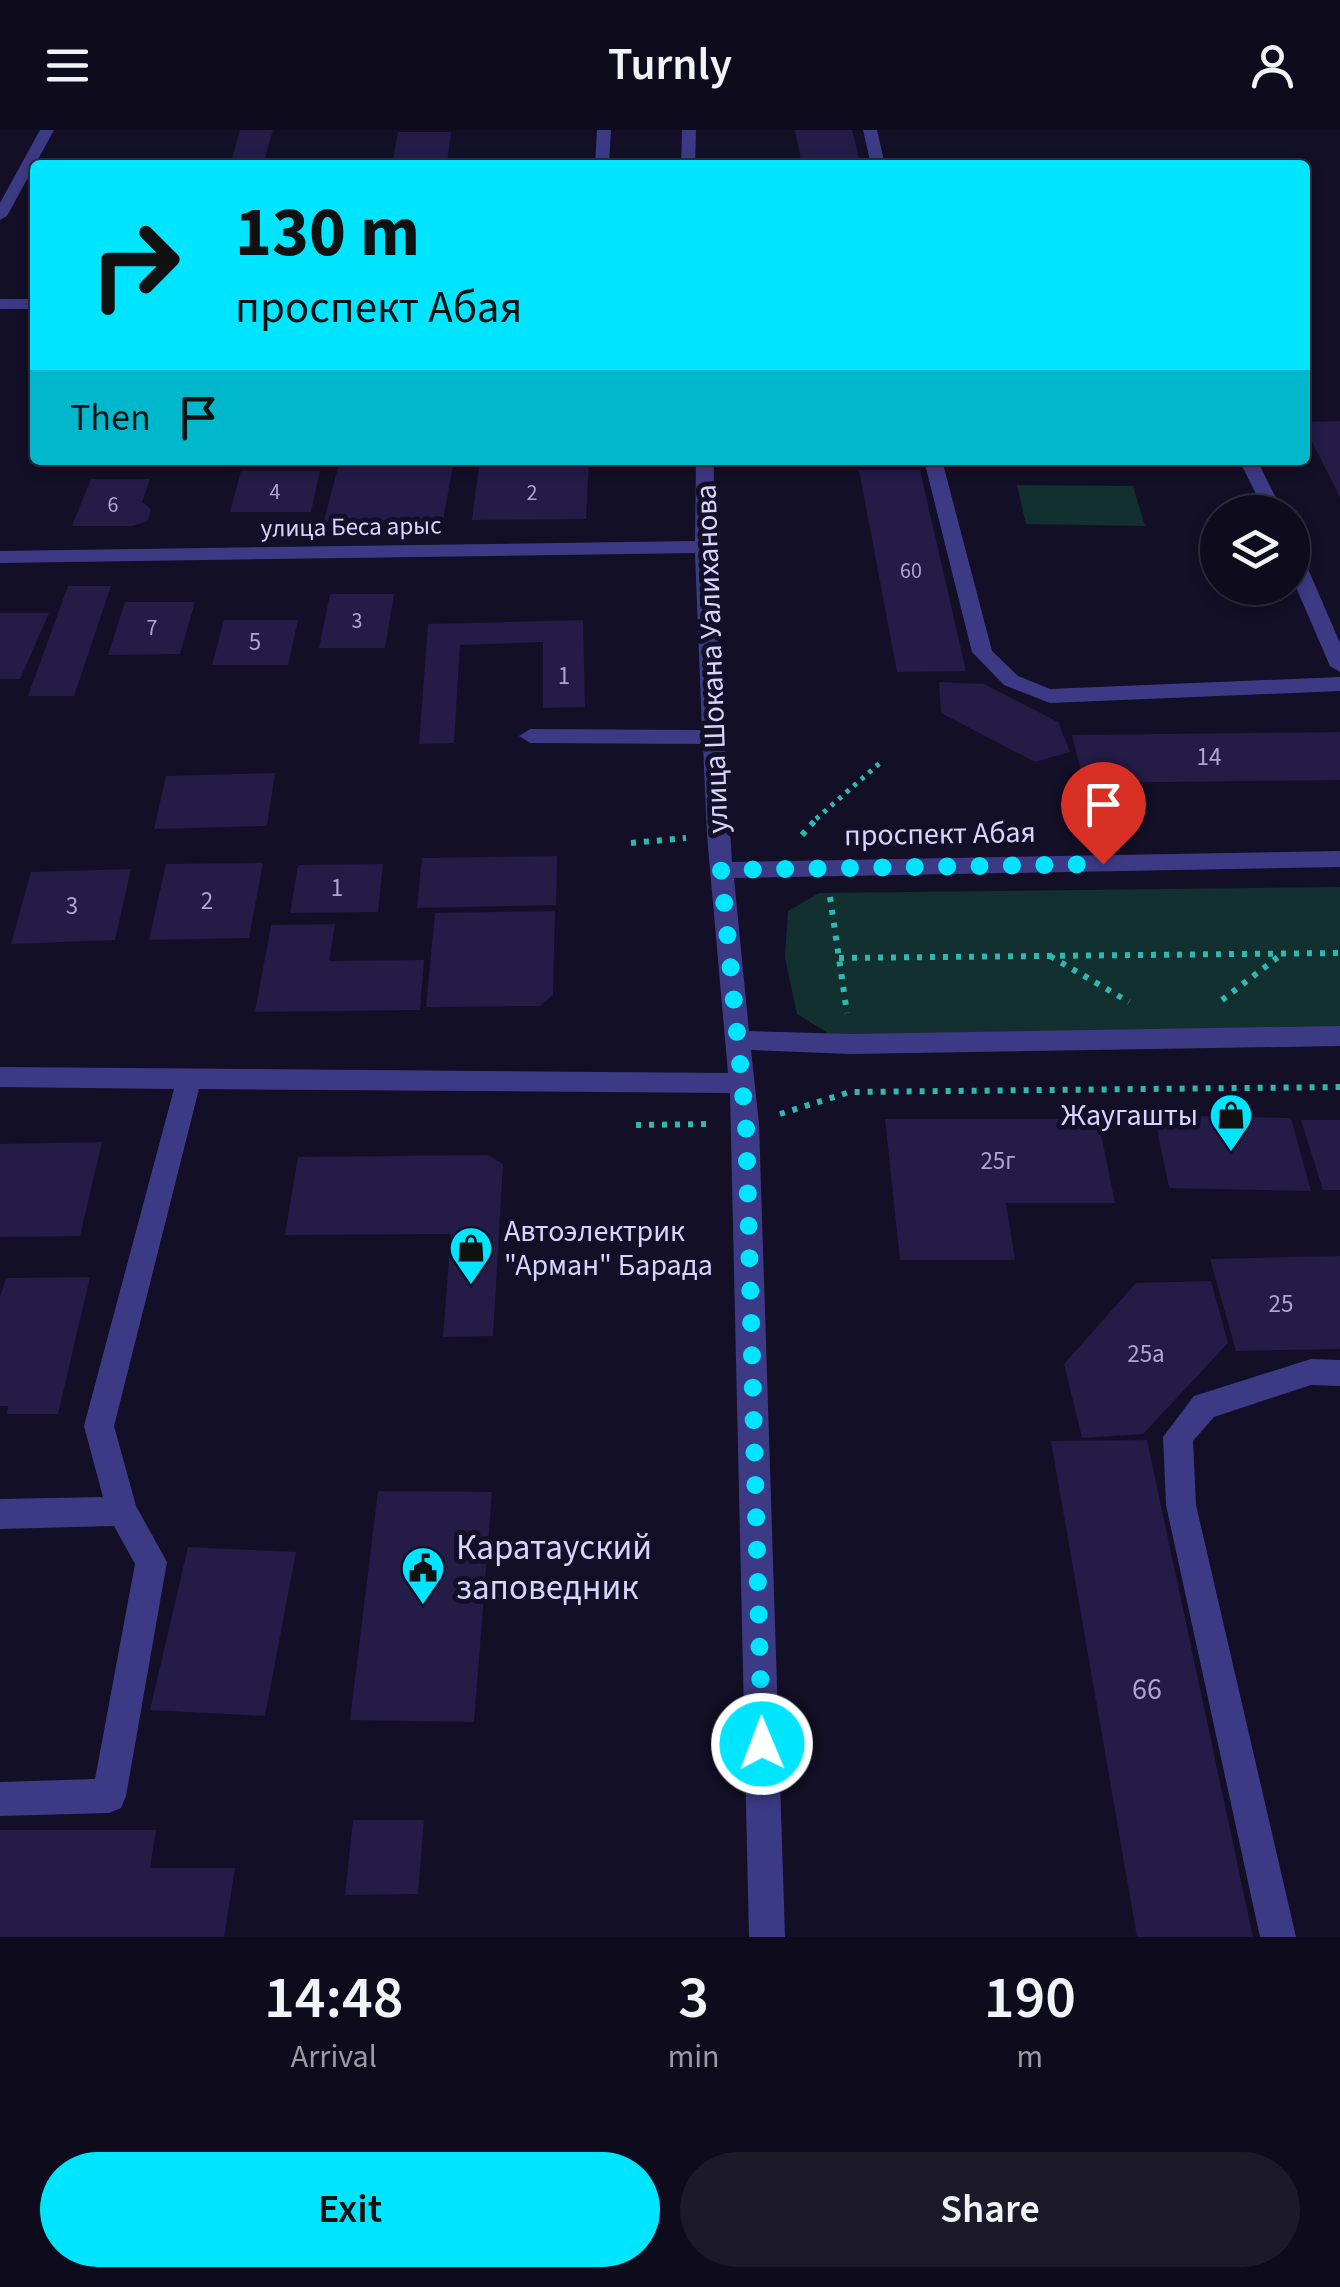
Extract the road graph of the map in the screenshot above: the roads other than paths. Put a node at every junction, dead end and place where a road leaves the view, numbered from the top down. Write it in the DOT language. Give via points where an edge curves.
graph roads {
  1 [pos="47,130"];
  2 [pos="604,130"];
  3 [pos="689,130"];
  4 [pos="870,130"];
  5 [pos="31,160"];
  6 [pos="602,160"];
  7 [pos="688,160"];
  8 [pos="877,160"];
  9 [pos="30,161"];
  10 [pos="0,216"];
  11 [pos="0,304"];
  12 [pos="30,304"];
  13 [pos="705,465"];
  14 [pos="934,465"];
  15 [pos="1250,465"];
  16 [pos="1266,495"];
  17 [pos="704,547"];
  18 [pos="0,557"];
  19 [pos="1310,597"];
  20 [pos="1340,666"];
  21 [pos="1340,684"];
  22 [pos="530,736"];
  23 [pos="714,736"];
  24 [pos="1340,859"];
  25 [pos="721,870"];
  26 [pos="1340,1036"];
  27 [pos="737,1040"];
  28 [pos="0,1077"];
  29 [pos="188,1079"];
  30 [pos="739,1083"];
  31 [pos="1340,1374"];
  32 [pos="122,1511"];
  33 [pos="0,1514"];
  34 [pos="0,1799"];
  35 [pos="767,1937"];
  36 [pos="1278,1937"];
  1 -- 5 [label="street"];
  2 -- 6 [label="street"];
  3 -- 7 [label="street"];
  4 -- 8 [label="street"];
  9 -- 10 [label="street"];
  11 -- 12 [label="street"];
  13 -- 17 [label="street, улица Шокана Уалиханова"];
  14 -- 21 [label="street" via="982,652 995,672 1024,690 1050,696"];
  15 -- 16 [label="street"];
  17 -- 18 [label="street, улица Беса арыс"];
  17 -- 23 [label="street, улица Шокана Уалиханова"];
  19 -- 20 [label="street"];
  22 -- 23 [label="street"];
  23 -- 25 [label="street, улица Шокана Уалиханова"];
  24 -- 25 [label="street, проспект Абая"];
  25 -- 27 [label="street, улица Шокана Уалиханова"];
  26 -- 27 [label="street"];
  27 -- 30 [label="street, улица Шокана Уалиханова"];
  28 -- 29 [label="street"];
  29 -- 30 [label="street"];
  29 -- 32 [label="street" via="99,1426"];
  30 -- 35 [label="street, улица Шокана Уалиханова" via="746,1124"];
  31 -- 36 [label="street" via="1310,1372 1204,1406 1178,1437 1181,1505"];
  32 -- 33 [label="street"];
  32 -- 34 [label="street" via="151,1562 109,1796"];
}
